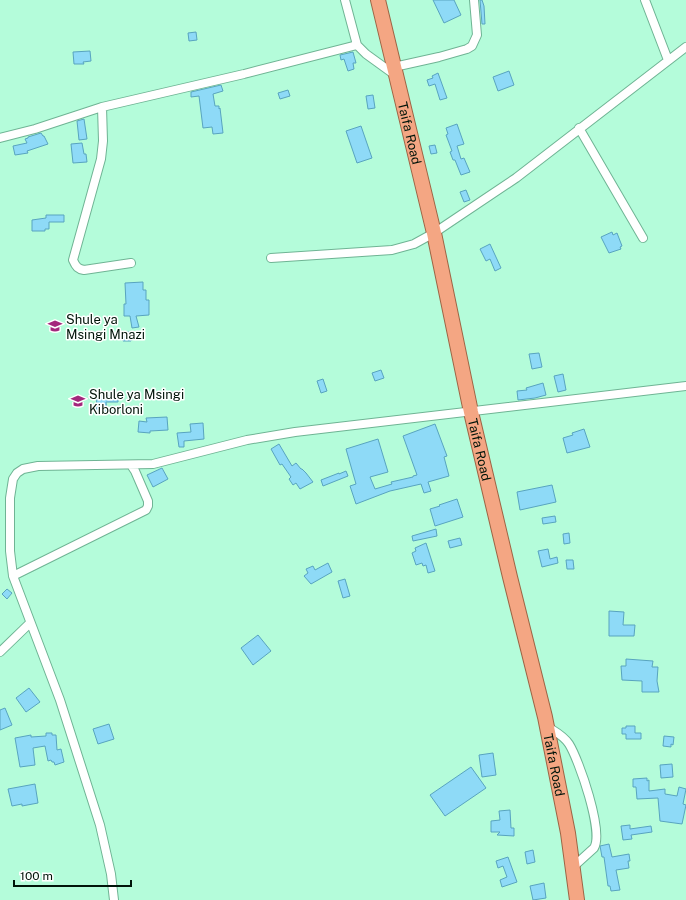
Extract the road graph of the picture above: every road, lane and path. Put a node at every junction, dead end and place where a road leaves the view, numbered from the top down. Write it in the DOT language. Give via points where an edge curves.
graph roads {
  1 [pos="345,0"];
  2 [pos="378,0"];
  3 [pos="474,0"];
  4 [pos="645,0"];
  5 [pos="357,45"];
  6 [pos="686,47"];
  7 [pos="668,60"];
  8 [pos="395,71"];
  9 [pos="102,107"];
  10 [pos="579,128"];
  11 [pos="0,138"];
  12 [pos="434,233"];
  13 [pos="643,238"];
  14 [pos="272,258"];
  15 [pos="131,263"];
  16 [pos="686,386"];
  17 [pos="471,412"];
  18 [pos="131,465"];
  19 [pos="13,576"];
  20 [pos="30,623"];
  21 [pos="0,652"];
  22 [pos="548,727"];
  23 [pos="573,867"];
  24 [pos="114,900"];
  25 [pos="578,900"];
  1 -- 5 [label="street"];
  2 -- 8 [label="highway, Taifa Road"];
  3 -- 8 [label="street" via="477,35 472,46"];
  4 -- 7 [label="street"];
  5 -- 8 [label="street" via="366,54"];
  5 -- 9 [label="street"];
  6 -- 7 [label="street"];
  7 -- 10 [label="street"];
  8 -- 12 [label="highway, Taifa Road"];
  9 -- 11 [label="street"];
  9 -- 15 [label="street" via="103,141 100,159 74,260 75,266 84,270"];
  10 -- 12 [label="street" via="516,178"];
  10 -- 13 [label="street"];
  12 -- 14 [label="street" via="414,244 392,250"];
  12 -- 17 [label="highway, Taifa Road"];
  16 -- 17 [label="street"];
  17 -- 18 [label="street" via="294,432 247,440 153,464"];
  17 -- 22 [label="highway, Taifa Road"];
  18 -- 19 [label="street" via="148,501 146,510"];
  18 -- 19 [label="street" via="38,466 17,473 10,498 10,551"];
  19 -- 20 [label="street"];
  20 -- 21 [label="street"];
  20 -- 24 [label="street" via="60,700 100,825"];
  22 -- 23 [label="highway, Taifa Road"];
  22 -- 23 [label="street" via="561,735 573,750 591,802 597,835 597,844 594,848"];
  23 -- 25 [label="highway, Taifa Road"];
}
